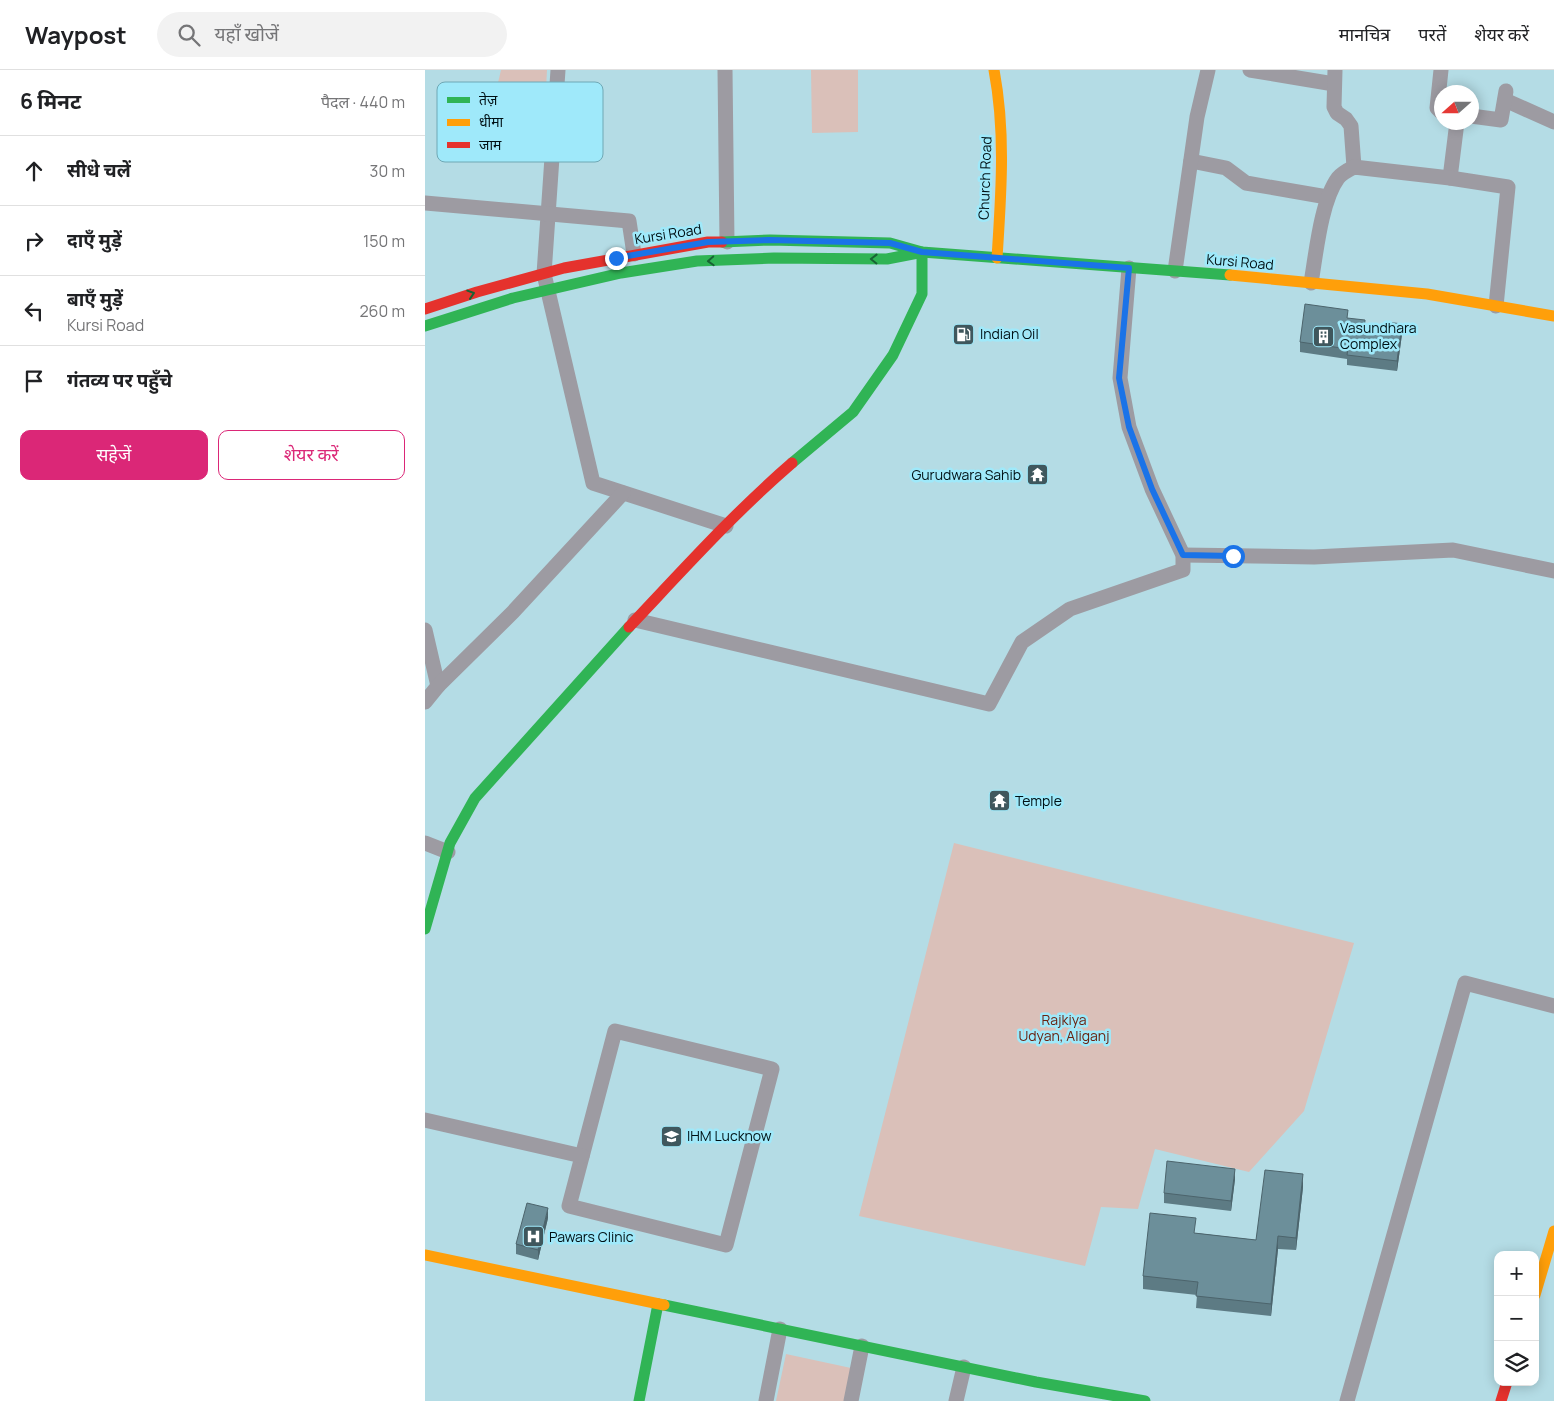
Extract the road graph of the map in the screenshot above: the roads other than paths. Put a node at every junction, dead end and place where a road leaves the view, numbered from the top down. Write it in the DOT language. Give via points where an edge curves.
graph roads {
  1 [pos="725,70"];
  2 [pos="994,70"];
  3 [pos="1208,70"];
  4 [pos="1250,70"];
  5 [pos="1441,70"];
  6 [pos="1334,77"];
  7 [pos="1439,85"];
  8 [pos="1479,117"];
  9 [pos="1554,122"];
  10 [pos="1456,130"];
  11 [pos="1191,161"];
  12 [pos="552,162"];
  13 [pos="1353,167"];
  14 [pos="1451,178"];
  15 [pos="1327,197"];
  16 [pos="425,203"];
  17 [pos="548,215"];
  18 [pos="727,242"];
  19 [pos="922,252"];
  20 [pos="634,254"];
  21 [pos="997,258"];
  22 [pos="1129,268"];
  23 [pos="1175,271"];
  24 [pos="544,274"];
  25 [pos="1311,283"];
  26 [pos="548,290"];
  27 [pos="1496,306"];
  28 [pos="425,309"];
  29 [pos="1554,316"];
  30 [pos="425,326"];
  31 [pos="623,493"];
  32 [pos="726,526"];
  33 [pos="1183,555"];
  34 [pos="1554,571"];
  35 [pos="635,620"];
  36 [pos="425,630"];
  37 [pos="439,686"];
  38 [pos="425,702"];
  39 [pos="425,842"];
  40 [pos="447,852"];
  41 [pos="425,929"];
  42 [pos="1554,1006"];
  43 [pos="425,1120"];
  44 [pos="582,1156"];
  45 [pos="1554,1231"];
  46 [pos="425,1255"];
  47 [pos="1539,1282"];
  48 [pos="658,1304"];
  49 [pos="780,1329"];
  50 [pos="863,1346"];
  51 [pos="965,1367"];
  52 [pos="1506,1386"];
  53 [pos="1060,1394"];
  54 [pos="639,1401"];
  55 [pos="766,1401"];
  56 [pos="851,1401"];
  57 [pos="956,1401"];
  58 [pos="1145,1401"];
  59 [pos="1347,1401"];
  60 [pos="1501,1401"];
  1 -- 18 [label="street"];
  2 -- 21 [label="street, Church Road" via="999,90 1003,149"];
  3 -- 11 [label="street"];
  4 -- 6 [label="street"];
  5 -- 7 [label="street"];
  6 -- 13 [label="street" via="1334,107 1351,126"];
  8 -- 9 [label="street" via="1501,120 1505,96"];
  10 -- 14 [label="street"];
  11 -- 15 [label="street" via="1226,168 1246,182"];
  11 -- 23 [label="street"];
  12 -- 17 [label="street"];
  13 -- 14 [label="street"];
  13 -- 15 [label="street" via="1339,177"];
  14 -- 27 [label="street" via="1508,187"];
  15 -- 25 [label="street"];
  16 -- 17 [label="street"];
  17 -- 20 [label="street" via="629,221"];
  17 -- 24 [label="street"];
  18 -- 19 [label="street, Kursi Road" via="890,243"];
  18 -- 20 [label="street, Kursi Road"];
  19 -- 21 [label="street, Kursi Road"];
  19 -- 26 [label="street, Kursi Road, one-way" via="887,259 697,261 621,273"];
  19 -- 32 [label="street" via="922,294 893,355 853,412 775,478"];
  20 -- 24 [label="street, Kursi Road"];
  21 -- 22 [label="street, Kursi Road"];
  22 -- 23 [label="street, Kursi Road"];
  22 -- 33 [label="street" via="1119,378 1129,427 1152,489"];
  23 -- 25 [label="street, Kursi Road"];
  24 -- 26 [label="street"];
  28 -- 24 [label="street, Kursi Road, one-way"];
  25 -- 27 [label="street, Kursi Road" via="1427,294"];
  26 -- 30 [label="street, Kursi Road"];
  26 -- 31 [label="street" via="593,483"];
  27 -- 29 [label="street, Kursi Road"];
  31 -- 32 [label="street"];
  31 -- 37 [label="street"];
  32 -- 35 [label="street"];
  33 -- 34 [label="street" via="1314,557 1453,550"];
  33 -- 35 [label="street" via="1183,570 1070,609 1021,642 989,704"];
  35 -- 40 [label="street" via="475,798"];
  36 -- 37 [label="street"];
  37 -- 38 [label="street"];
  39 -- 40 [label="street"];
  40 -- 41 [label="street"];
  42 -- 59 [label="street" via="1465,983"];
  43 -- 44 [label="street"];
  44 -- 44 [label="street" via="615,1031 772,1068 726,1245 569,1206"];
  45 -- 47 [label="street"];
  46 -- 48 [label="street"];
  48 -- 49 [label="street"];
  48 -- 54 [label="street"];
  49 -- 50 [label="street"];
  49 -- 55 [label="street"];
  50 -- 51 [label="street"];
  50 -- 56 [label="street"];
  51 -- 53 [label="street"];
  51 -- 57 [label="street"];
  52 -- 60 [label="street"];
  53 -- 58 [label="street"];
}
